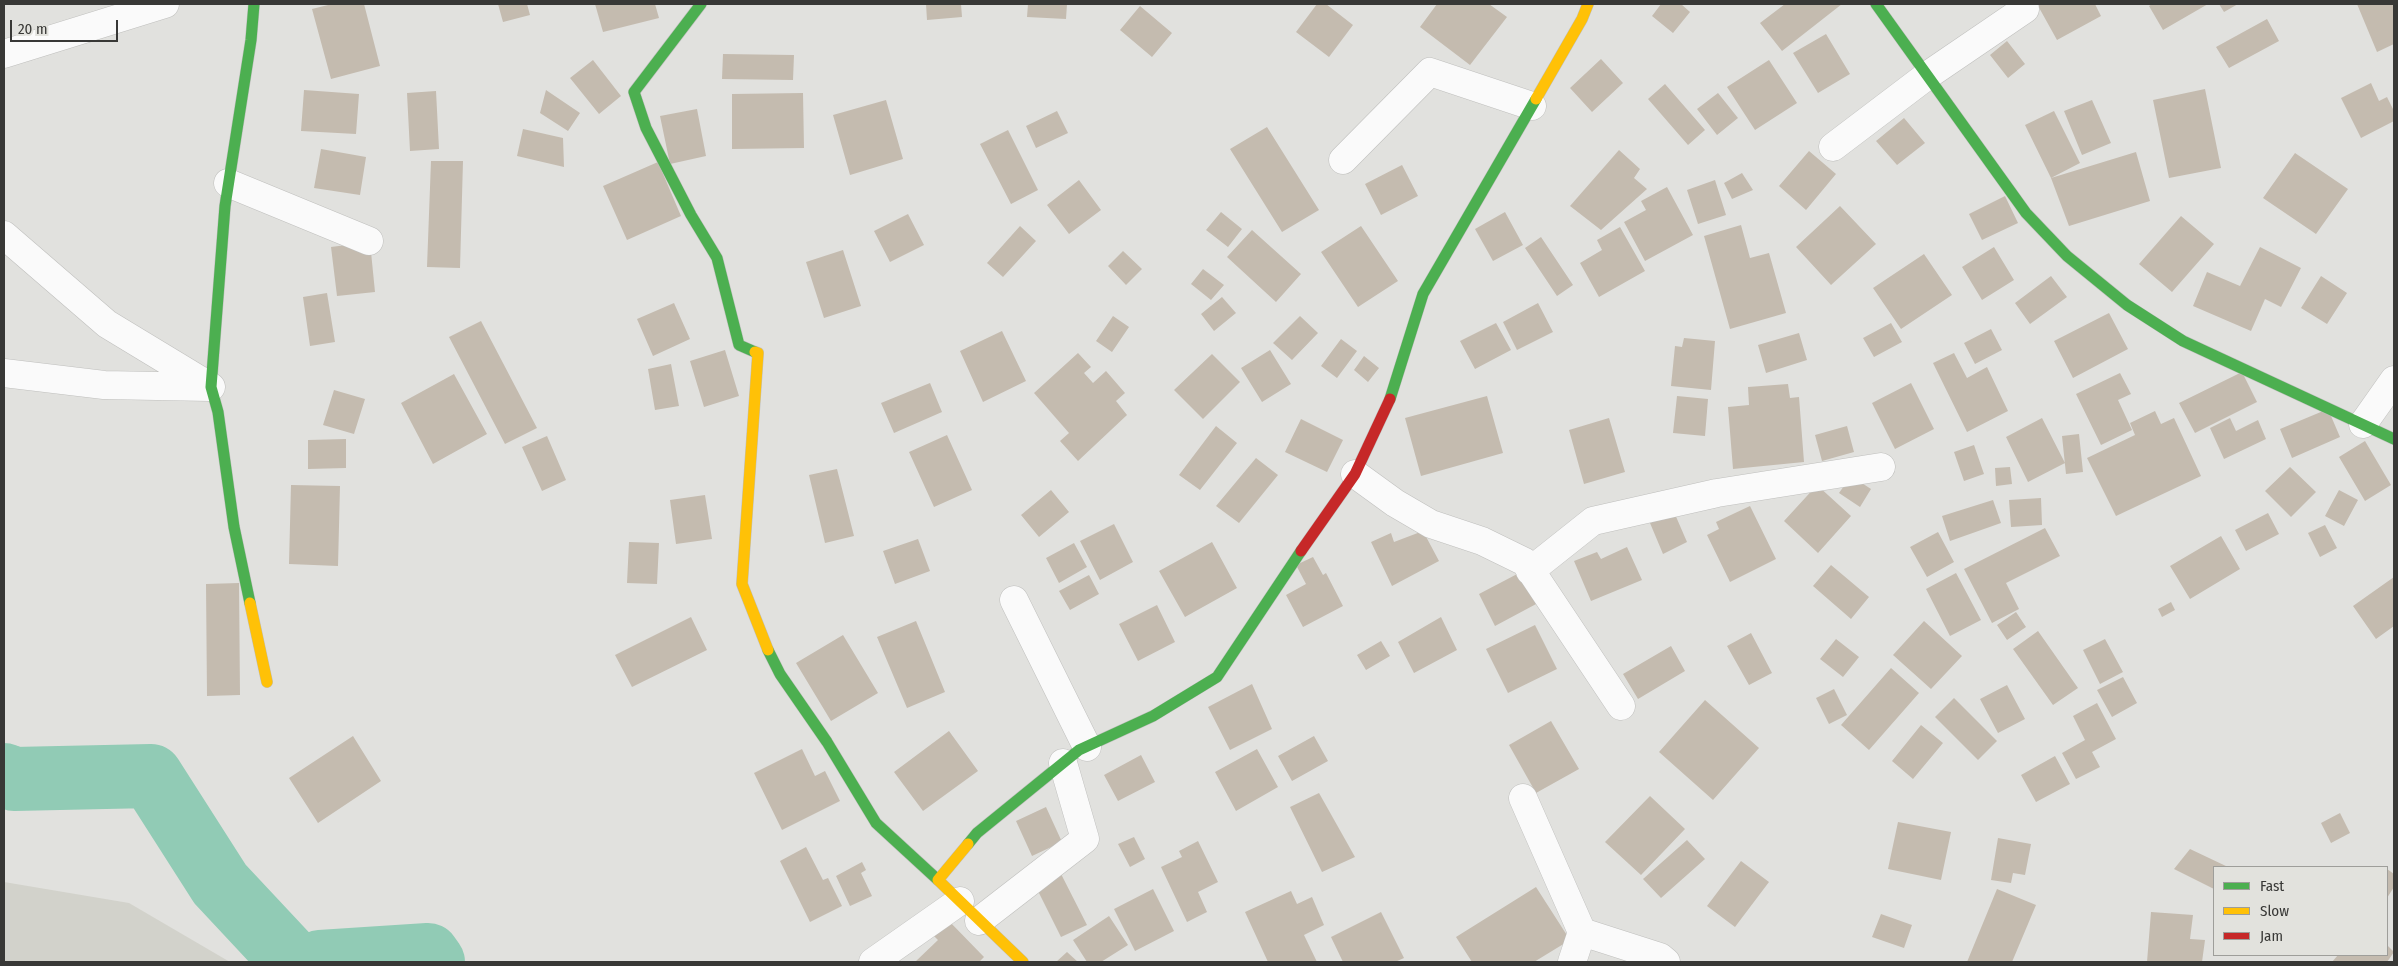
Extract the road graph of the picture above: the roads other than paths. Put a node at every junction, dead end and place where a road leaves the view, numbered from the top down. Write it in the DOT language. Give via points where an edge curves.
graph roads {
  1 [pos="165,4"];
  2 [pos="254,4"];
  3 [pos="701,4"];
  4 [pos="1588,4"];
  5 [pos="1876,4"];
  6 [pos="2025,9"];
  7 [pos="4,54"];
  8 [pos="1928,76"];
  9 [pos="1532,106"];
  10 [pos="1833,147"];
  11 [pos="1343,160"];
  12 [pos="228,183"];
  13 [pos="4,235"];
  14 [pos="369,241"];
  15 [pos="4,373"];
  16 [pos="2394,380"];
  17 [pos="211,387"];
  18 [pos="2363,424"];
  19 [pos="2394,439"];
  20 [pos="1881,467"];
  21 [pos="1354,474"];
  22 [pos="1530,571"];
  23 [pos="1014,600"];
  24 [pos="267,682"];
  25 [pos="1621,706"];
  26 [pos="1087,747"];
  27 [pos="1064,764"];
  28 [pos="1523,798"];
  29 [pos="938,880"];
  30 [pos="960,901"];
  31 [pos="980,920"];
  32 [pos="1582,932"];
  33 [pos="873,962"];
  34 [pos="1023,962"];
  35 [pos="1572,962"];
  36 [pos="1666,962"];
  1 -- 7 [label="street"];
  2 -- 12 [label="street"];
  3 -- 29 [label="street" via="634,92 646,128 717,258 740,345 758,353 742,584 762,639 780,674 828,742 876,823"];
  4 -- 9 [label="street"];
  5 -- 8 [label="street"];
  6 -- 8 [label="street"];
  8 -- 10 [label="street"];
  8 -- 18 [label="street" via="2026,213 2067,256 2127,304 2183,341"];
  9 -- 11 [label="street" via="1430,72"];
  9 -- 21 [label="street" via="1423,294 1394,390"];
  12 -- 14 [label="street"];
  12 -- 17 [label="street"];
  13 -- 17 [label="street" via="108,324"];
  15 -- 17 [label="street" via="104,386"];
  16 -- 18 [label="street"];
  17 -- 24 [label="street" via="218,412 234,527"];
  18 -- 19 [label="street"];
  20 -- 22 [label="street" via="1717,494 1593,522"];
  21 -- 22 [label="street" via="1431,524 1482,541 1525,562"];
  21 -- 26 [label="street" via="1217,677 1153,716"];
  22 -- 25 [label="street"];
  23 -- 26 [label="street"];
  26 -- 27 [label="street"];
  27 -- 29 [label="street" via="977,834"];
  27 -- 31 [label="street" via="1085,839"];
  28 -- 32 [label="street"];
  29 -- 30 [label="street"];
  30 -- 31 [label="street"];
  30 -- 33 [label="street"];
  31 -- 34 [label="street"];
  32 -- 35 [label="street"];
  32 -- 36 [label="street" via="1660,957"];
}
